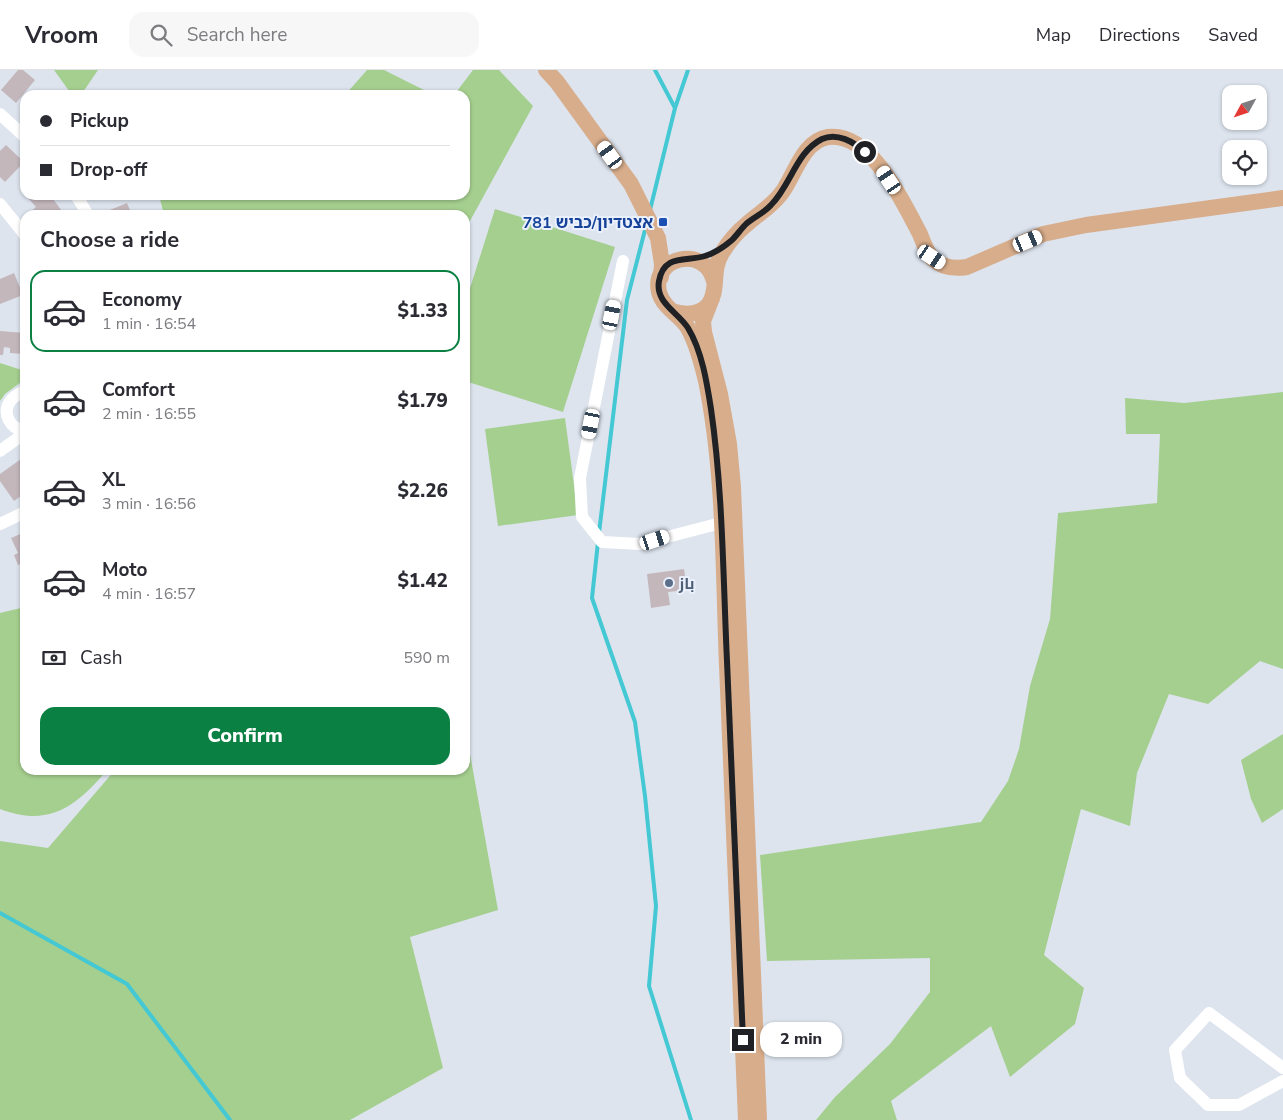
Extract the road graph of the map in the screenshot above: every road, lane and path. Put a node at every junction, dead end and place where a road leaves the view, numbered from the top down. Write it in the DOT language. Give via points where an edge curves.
graph roads {
  1 [pos="546,70"];
  2 [pos="0,114"];
  3 [pos="20,132"];
  4 [pos="1283,198"];
  5 [pos="0,204"];
  6 [pos="20,229"];
  7 [pos="655,231"];
  8 [pos="730,241"];
  9 [pos="690,258"];
  10 [pos="623,261"];
  11 [pos="661,277"];
  12 [pos="714,280"];
  13 [pos="710,303"];
  14 [pos="675,312"];
  15 [pos="20,394"];
  16 [pos="8,419"];
  17 [pos="20,430"];
  18 [pos="20,436"];
  19 [pos="0,447"];
  20 [pos="0,451"];
  21 [pos="734,508"];
  22 [pos="20,514"];
  23 [pos="721,522"];
  24 [pos="0,524"];
  25 [pos="1283,1068"];
  26 [pos="1283,1082"];
  27 [pos="746,1120"];
  28 [pos="759,1120"];
  1 -- 7 [label="main road" via="631,184"];
  2 -- 3 [label="street"];
  4 -- 8 [label="main road" via="1086,225 1043,234 967,268 955,269 932,257 881,167 849,140 828,137 812,145 771,206"];
  5 -- 6 [label="street"];
  7 -- 9 [label="main road" via="668,245"];
  7 -- 11 [label="main road" via="661,250"];
  8 -- 9 [label="main road" via="705,257"];
  8 -- 12 [label="main road" via="718,261"];
  9 -- 11 [label="main road" via="674,261"];
  9 -- 12 [label="main road" via="707,267"];
  10 -- 23 [label="street" via="580,478 582,517 602,542 640,544"];
  11 -- 14 [label="main road" via="659,290 662,299"];
  12 -- 13 [label="main road"];
  13 -- 14 [label="main road" via="694,314"];
  13 -- 21 [label="main road" via="703,321 704,332 725,422"];
  14 -- 23 [label="main road" via="688,327 706,380"];
  15 -- 16 [label="street" via="11,400"];
  16 -- 17 [label="street"];
  16 -- 19 [label="street"];
  18 -- 20 [label="street"];
  21 -- 23 [label="street"];
  21 -- 28 [label="main road"];
  22 -- 24 [label="street"];
  23 -- 27 [label="main road"];
  25 -- 26 [label="street" via="1209,1014 1176,1050 1180,1078 1208,1106 1239,1104"];
}
